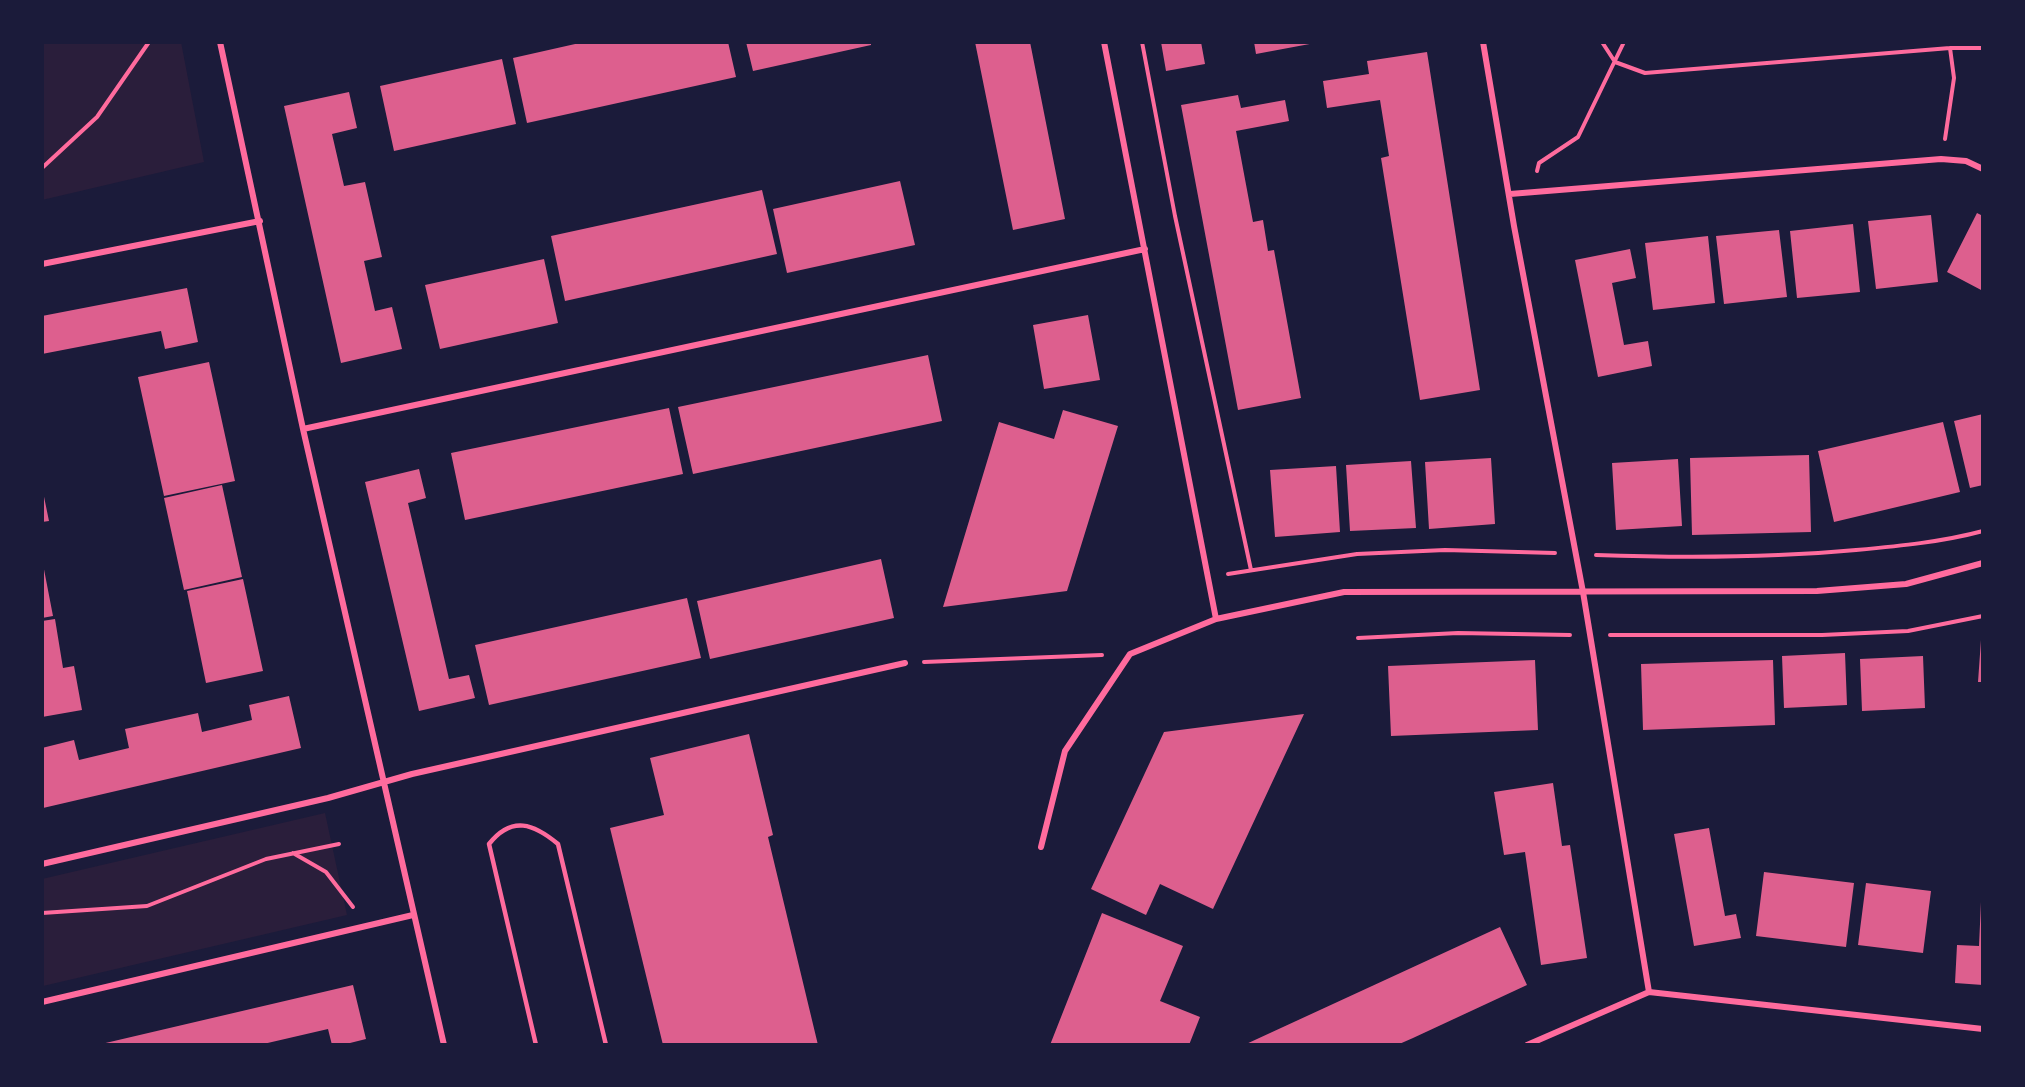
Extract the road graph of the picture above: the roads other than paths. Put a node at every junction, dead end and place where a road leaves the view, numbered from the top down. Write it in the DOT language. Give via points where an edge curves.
graph roads {
  1 [pos="229,42"];
  2 [pos="1104,42"];
  3 [pos="1483,42"];
  4 [pos="221,43"];
  5 [pos="1983,170"];
  6 [pos="1510,194"];
  7 [pos="260,221"];
  8 [pos="1145,249"];
  9 [pos="42,264"];
  10 [pos="303,429"];
  11 [pos="1983,563"];
  12 [pos="1583,592"];
  13 [pos="1216,619"];
  14 [pos="905,663"];
  15 [pos="382,784"];
  16 [pos="1041,847"];
  17 [pos="42,864"];
  18 [pos="413,915"];
  19 [pos="1648,992"];
  20 [pos="42,1002"];
  21 [pos="1983,1029"];
  22 [pos="444,1045"];
  23 [pos="536,1045"];
  24 [pos="606,1045"];
  25 [pos="1527,1045"];
  1 -- 4 [label="street"];
  2 -- 8 [label="street"];
  3 -- 6 [label="street"];
  4 -- 7 [label="street"];
  5 -- 6 [label="street" via="1965,161 1941,159"];
  6 -- 12 [label="street"];
  7 -- 9 [label="street"];
  7 -- 10 [label="street"];
  8 -- 10 [label="street"];
  8 -- 13 [label="street"];
  10 -- 15 [label="street"];
  11 -- 12 [label="street" via="1906,584 1818,591"];
  12 -- 13 [label="street" via="1344,592"];
  12 -- 19 [label="street"];
  13 -- 16 [label="street" via="1130,654 1065,751"];
  14 -- 15 [label="street"];
  15 -- 17 [label="street"];
  15 -- 18 [label="street"];
  18 -- 20 [label="street"];
  18 -- 22 [label="street"];
  19 -- 21 [label="street"];
  19 -- 25 [label="street"];
  23 -- 24 [label="lane" via="489,844 498,833 515,825 538,828 558,844"];
}
